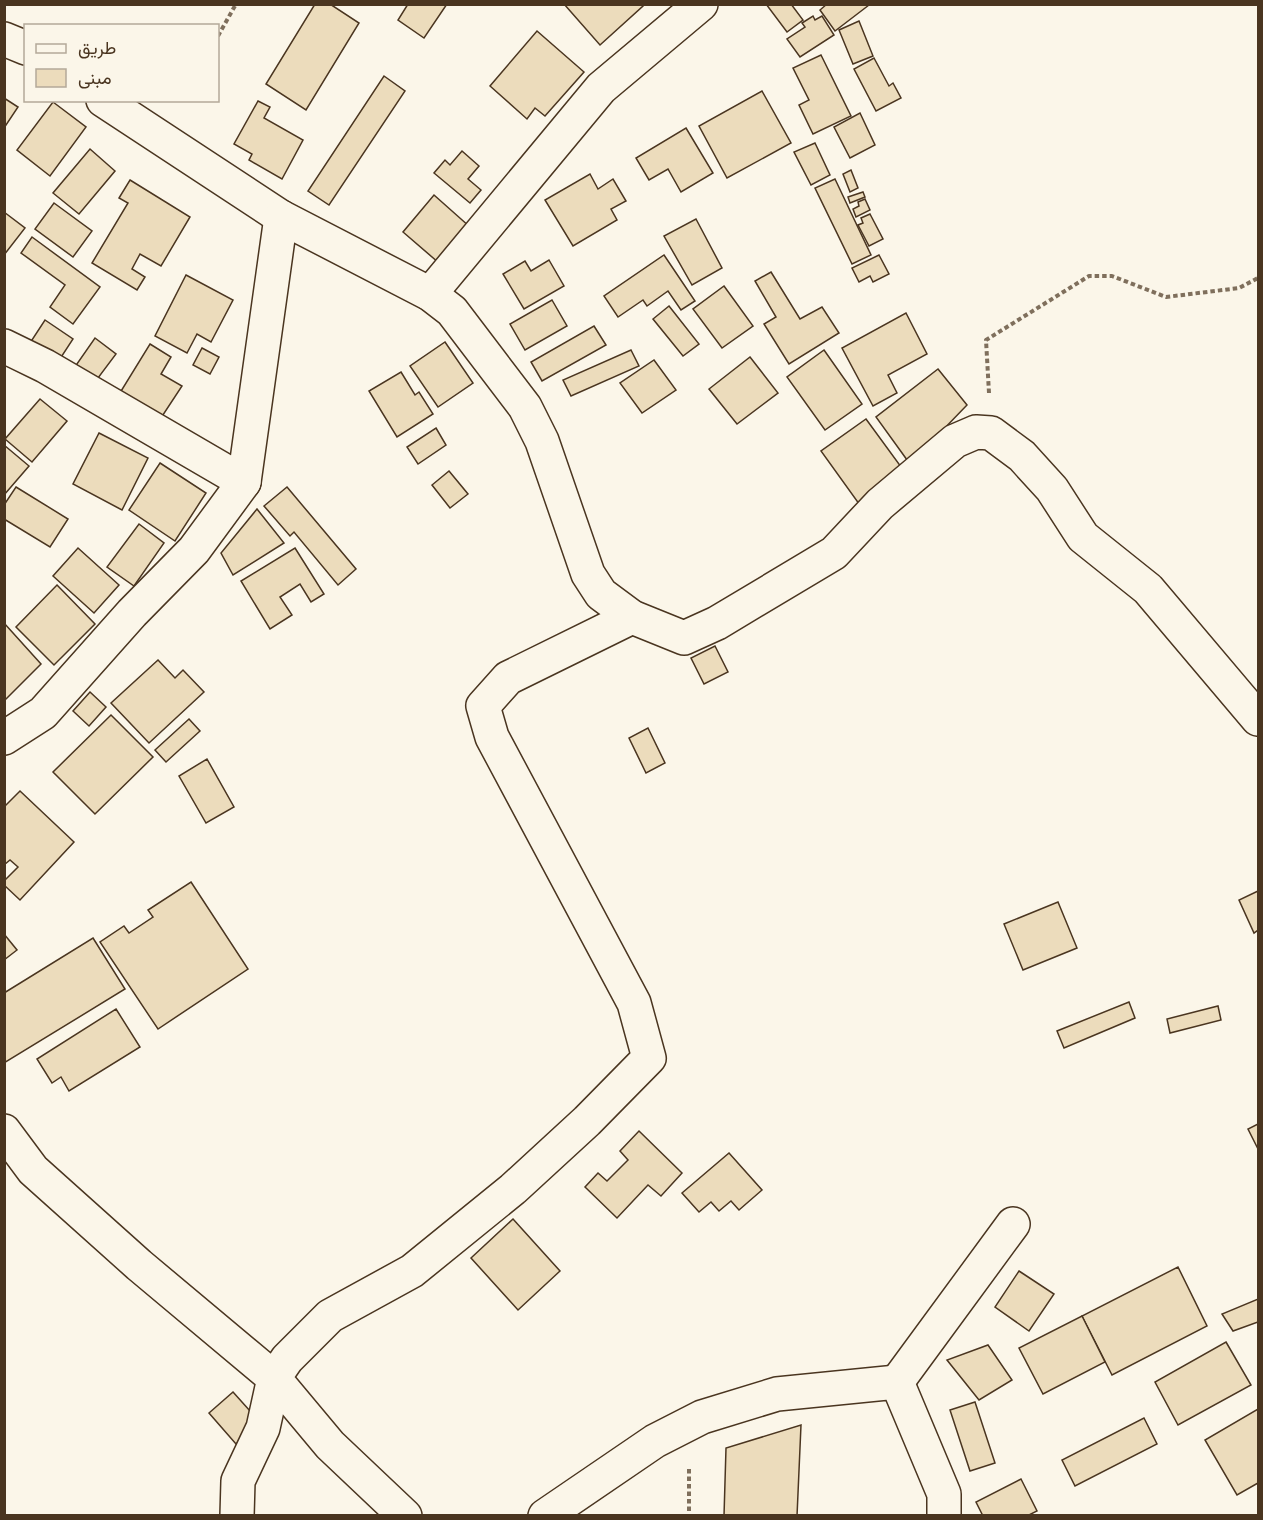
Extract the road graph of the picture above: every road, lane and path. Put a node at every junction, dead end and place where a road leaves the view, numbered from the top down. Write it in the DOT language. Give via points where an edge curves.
graph roads {
  1 [pos="236,4"];
  2 [pos="701,4"];
  3 [pos="219,34"];
  4 [pos="4,39"];
  5 [pos="24,47"];
  6 [pos="106,102"];
  7 [pos="281,217"];
  8 [pos="1258,278"];
  9 [pos="430,294"];
  10 [pos="4,345"];
  11 [pos="991,433"];
  12 [pos="244,482"];
  13 [pos="632,617"];
  14 [pos="1258,719"];
  15 [pos="4,738"];
  16 [pos="4,1131"];
  17 [pos="1012,1224"];
  18 [pos="274,1378"];
  19 [pos="897,1382"];
  20 [pos="237,1515"];
  21 [pos="405,1515"];
  22 [pos="545,1515"];
  23 [pos="944,1515"];
  1 -- 3 [label="path"];
  2 -- 9 [label="street" via="600,88"];
  4 -- 5 [label="street"];
  6 -- 7 [label="street"];
  7 -- 9 [label="street"];
  7 -- 12 [label="street"];
  8 -- 11 [label="path" via="1239,288 1166,297 1112,276 1089,276 986,340"];
  9 -- 13 [label="street" via="452,311 525,407 542,441 588,574 601,594"];
  10 -- 12 [label="street"];
  11 -- 13 [label="street" via="976,432 955,441 880,504 834,553 717,623 684,638"];
  11 -- 14 [label="street" via="1022,456 1052,489 1083,537 1148,589"];
  12 -- 15 [label="street" via="194,550 43,713"];
  13 -- 18 [label="street" via="508,678 483,706 492,737 634,1003 649,1058 513,1189 412,1271 330,1316 287,1359"];
  16 -- 18 [label="street" via="33,1170"];
  17 -- 19 [label="street"];
  18 -- 20 [label="street" via="263,1428 238,1481"];
  18 -- 21 [label="street" via="330,1445"];
  19 -- 22 [label="street" via="777,1394 702,1417 655,1441"];
  19 -- 23 [label="street" via="944,1494"];
}
